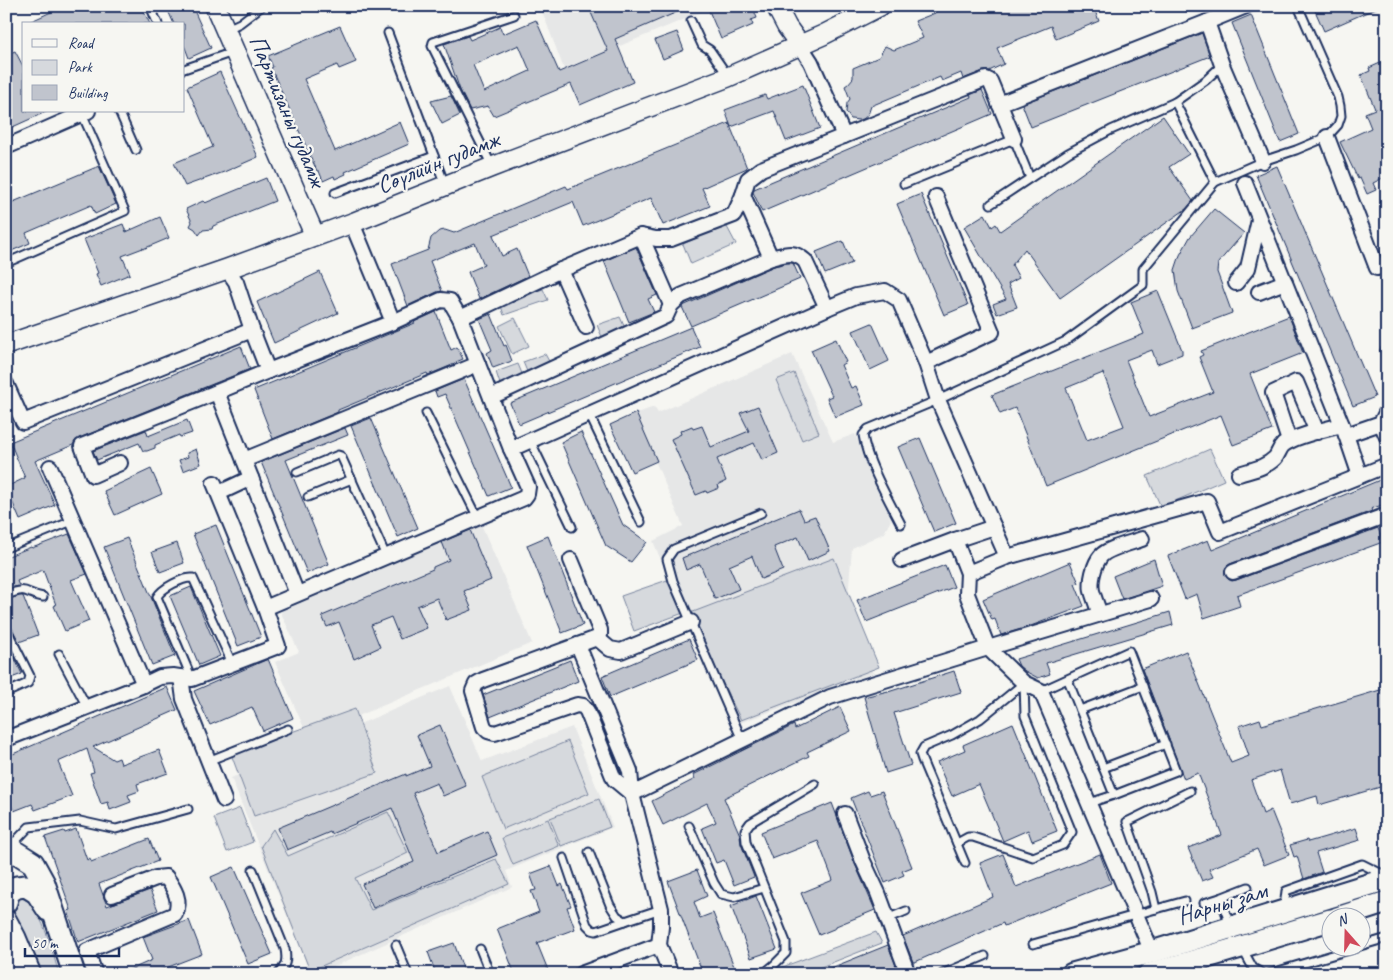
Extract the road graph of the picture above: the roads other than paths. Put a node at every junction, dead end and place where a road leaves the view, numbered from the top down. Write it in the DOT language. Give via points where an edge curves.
graph roads {
  1 [pos="150,6"];
  2 [pos="215,6"];
  3 [pos="262,6"];
  4 [pos="776,6"];
  5 [pos="880,6"];
  6 [pos="1246,6"];
  7 [pos="1298,6"];
  8 [pos="514,15"];
  9 [pos="691,21"];
  10 [pos="157,22"];
  11 [pos="1207,22"];
  12 [pos="225,30"];
  13 [pos="388,33"];
  14 [pos="800,45"];
  15 [pos="235,51"];
  16 [pos="1222,65"];
  17 [pos="185,69"];
  18 [pos="728,77"];
  19 [pos="1175,102"];
  20 [pos="999,104"];
  21 [pos="85,112"];
  22 [pos="119,112"];
  23 [pos="66,116"];
  24 [pos="844,136"];
  25 [pos="1327,137"];
  26 [pos="1014,139"];
  27 [pos="6,147"];
  28 [pos="136,150"];
  29 [pos="434,156"];
  30 [pos="1262,161"];
  31 [pos="492,167"];
  32 [pos="1030,178"];
  33 [pos="1215,182"];
  34 [pos="1245,183"];
  35 [pos="904,184"];
  36 [pos="445,186"];
  37 [pos="335,193"];
  38 [pos="743,195"];
  39 [pos="936,197"];
  40 [pos="991,204"];
  41 [pos="1259,220"];
  42 [pos="352,222"];
  43 [pos="315,236"];
  44 [pos="642,236"];
  45 [pos="771,258"];
  46 [pos="6,263"];
  47 [pos="1377,268"];
  48 [pos="227,269"];
  49 [pos="560,270"];
  50 [pos="1284,282"];
  51 [pos="1236,283"];
  52 [pos="1259,292"];
  53 [pos="671,305"];
  54 [pos="826,308"];
  55 [pos="460,318"];
  56 [pos="393,322"];
  57 [pos="586,327"];
  58 [pos="252,330"];
  59 [pos="6,345"];
  60 [pos="1387,350"];
  61 [pos="1387,360"];
  62 [pos="926,362"];
  63 [pos="478,364"];
  64 [pos="268,371"];
  65 [pos="7,387"];
  66 [pos="217,392"];
  67 [pos="491,397"];
  68 [pos="938,400"];
  69 [pos="426,413"];
  70 [pos="589,414"];
  71 [pos="1384,417"];
  72 [pos="1344,430"];
  73 [pos="1317,432"];
  74 [pos="1387,437"];
  75 [pos="530,440"];
  76 [pos="1289,441"];
  77 [pos="511,449"];
  78 [pos="244,460"];
  79 [pos="120,463"];
  80 [pos="1387,465"];
  81 [pos="50,467"];
  82 [pos="297,472"];
  83 [pos="1239,474"];
  84 [pos="1360,476"];
  85 [pos="251,478"];
  86 [pos="352,479"];
  87 [pos="308,497"];
  88 [pos="761,513"];
  89 [pos="1387,515"];
  90 [pos="478,518"];
  91 [pos="72,521"];
  92 [pos="642,522"];
  93 [pos="901,524"];
  94 [pos="572,527"];
  95 [pos="994,527"];
  96 [pos="1142,539"];
  97 [pos="956,540"];
  98 [pos="6,548"];
  99 [pos="386,556"];
  100 [pos="1006,557"];
  101 [pos="571,560"];
  102 [pos="902,560"];
  103 [pos="1233,572"];
  104 [pos="968,573"];
  105 [pos="297,594"];
  106 [pos="6,595"];
  107 [pos="43,598"];
  108 [pos="1151,598"];
  109 [pos="265,608"];
  110 [pos="1100,614"];
  111 [pos="691,622"];
  112 [pos="6,628"];
  113 [pos="597,638"];
  114 [pos="578,645"];
  115 [pos="988,648"];
  116 [pos="59,654"];
  117 [pos="232,663"];
  118 [pos="186,678"];
  119 [pos="1068,680"];
  120 [pos="1024,682"];
  121 [pos="144,685"];
  122 [pos="1143,686"];
  123 [pos="1042,691"];
  124 [pos="6,693"];
  125 [pos="87,707"];
  126 [pos="1080,710"];
  127 [pos="288,729"];
  128 [pos="6,739"];
  129 [pos="742,740"];
  130 [pos="1166,744"];
  131 [pos="208,761"];
  132 [pos="1104,768"];
  133 [pos="815,784"];
  134 [pos="1190,791"];
  135 [pos="632,794"];
  136 [pos="1114,794"];
  137 [pos="224,800"];
  138 [pos="1089,802"];
  139 [pos="188,809"];
  140 [pos="845,814"];
  141 [pos="689,826"];
  142 [pos="957,843"];
  143 [pos="8,846"];
  144 [pos="589,852"];
  145 [pos="564,858"];
  146 [pos="965,863"];
  147 [pos="253,870"];
  148 [pos="1387,878"];
  149 [pos="764,888"];
  150 [pos="1248,888"];
  151 [pos="112,895"];
  152 [pos="1220,898"];
  153 [pos="1185,902"];
  154 [pos="1317,902"];
  155 [pos="1387,902"];
  156 [pos="1204,903"];
  157 [pos="6,904"];
  158 [pos="1368,908"];
  159 [pos="660,909"];
  160 [pos="1156,909"];
  161 [pos="906,910"];
  162 [pos="1284,912"];
  163 [pos="1136,915"];
  164 [pos="887,919"];
  165 [pos="625,921"];
  166 [pos="1320,923"];
  167 [pos="1228,929"];
  168 [pos="11,930"];
  169 [pos="60,932"];
  170 [pos="1282,935"];
  171 [pos="1387,938"];
  172 [pos="1370,943"];
  173 [pos="1033,944"];
  174 [pos="396,945"];
  175 [pos="659,945"];
  176 [pos="1241,947"];
  177 [pos="480,949"];
  178 [pos="1152,952"];
  179 [pos="985,956"];
  180 [pos="6,958"];
  181 [pos="1321,958"];
  182 [pos="77,961"];
  183 [pos="6,970"];
  184 [pos="11,974"];
  185 [pos="30,974"];
  186 [pos="95,974"];
  187 [pos="278,974"];
  188 [pos="408,974"];
  189 [pos="490,974"];
  190 [pos="581,974"];
  191 [pos="671,974"];
  192 [pos="763,974"];
  193 [pos="908,974"];
  194 [pos="942,974"];
  195 [pos="1072,974"];
  196 [pos="1149,974"];
  197 [pos="1266,974"];
  1 -- 10 [label="lane"];
  2 -- 12 [label="main road, Партизаны гудамж"];
  3 -- 12 [label="lane"];
  4 -- 14 [label="main road"];
  5 -- 14 [label="main road, Сөүлийн гудамж"];
  6 -- 11 [label="street"];
  7 -- 25 [label="lane" via="1340,106 1338,125"];
  8 -- 31 [label="lane" via="433,42 432,46"];
  9 -- 18 [label="lane" via="702,45 710,50"];
  11 -- 16 [label="street"];
  11 -- 20 [label="street"];
  12 -- 15 [label="main road, Партизаны гудамж"];
  13 -- 29 [label="lane"];
  14 -- 18 [label="main road, Сөүлийн гудамж"];
  14 -- 24 [label="street" via="811,62"];
  15 -- 17 [label="lane"];
  15 -- 43 [label="main road, Партизаны гудамж"];
  16 -- 19 [label="lane"];
  16 -- 30 [label="street"];
  18 -- 31 [label="main road, Сөүлийн гудамж"];
  19 -- 32 [label="lane" via="1110,130"];
  19 -- 33 [label="lane"];
  20 -- 24 [label="street" via="990,81 986,79"];
  20 -- 26 [label="street"];
  21 -- 23 [label="street"];
  21 -- 46 [label="lane" via="125,211"];
  22 -- 28 [label="lane"];
  23 -- 27 [label="street"];
  24 -- 38 [label="street" via="761,169 748,179"];
  25 -- 30 [label="lane"];
  25 -- 47 [label="street"];
  26 -- 32 [label="lane"];
  26 -- 35 [label="lane"];
  29 -- 36 [label="lane"];
  29 -- 37 [label="lane"];
  30 -- 33 [label="lane"];
  31 -- 36 [label="main road, Сөүлийн гудамж"];
  32 -- 40 [label="lane"];
  33 -- 68 [label="lane" via="1143,269 1143,286 1066,341"];
  34 -- 41 [label="street"];
  36 -- 42 [label="main road, Сөүлийн гудамж"];
  38 -- 44 [label="street" via="734,215 671,240"];
  38 -- 45 [label="street"];
  39 -- 62 [label="street" via="992,332"];
  41 -- 50 [label="street"];
  41 -- 51 [label="street" via="1248,268"];
  42 -- 43 [label="main road, Сөүлийн гудамж"];
  42 -- 56 [label="street"];
  43 -- 48 [label="main road, Сөүлийн гудамж"];
  44 -- 49 [label="street"];
  44 -- 53 [label="street"];
  45 -- 53 [label="street" via="681,296"];
  45 -- 54 [label="street" via="791,253 799,255 805,261"];
  48 -- 58 [label="street" via="236,282"];
  48 -- 59 [label="main road, Сөүлийн гудамж"];
  49 -- 55 [label="street"];
  49 -- 57 [label="street"];
  50 -- 52 [label="street"];
  50 -- 72 [label="street"];
  53 -- 67 [label="street" via="666,316"];
  54 -- 62 [label="street" via="856,296 885,291 899,300"];
  54 -- 70 [label="street"];
  55 -- 56 [label="street" via="450,300 441,300"];
  55 -- 63 [label="street"];
  56 -- 64 [label="street"];
  58 -- 64 [label="street"];
  58 -- 65 [label="street" via="23,422"];
  60 -- 61 [label="lane"];
  62 -- 68 [label="street"];
  63 -- 67 [label="street"];
  63 -- 78 [label="street"];
  64 -- 66 [label="street"];
  66 -- 78 [label="street"];
  66 -- 79 [label="street" via="82,446 93,475"];
  67 -- 77 [label="street"];
  68 -- 93 [label="lane" via="863,434 882,487"];
  68 -- 95 [label="street"];
  69 -- 90 [label="lane"];
  70 -- 75 [label="street"];
  70 -- 92 [label="lane"];
  71 -- 72 [label="street"];
  71 -- 74 [label="street"];
  72 -- 73 [label="street"];
  72 -- 84 [label="street"];
  73 -- 76 [label="street"];
  73 -- 76 [label="street" via="1296,382 1273,392"];
  75 -- 77 [label="street"];
  75 -- 94 [label="lane"];
  76 -- 83 [label="street" via="1264,467"];
  77 -- 90 [label="street" via="528,487 527,494"];
  78 -- 85 [label="street"];
  80 -- 84 [label="street"];
  81 -- 91 [label="street"];
  82 -- 86 [label="lane" via="338,455 344,459"];
  84 -- 100 [label="street" via="1220,532 1207,501"];
  85 -- 105 [label="street"];
  85 -- 109 [label="street" via="216,488"];
  86 -- 87 [label="lane"];
  86 -- 99 [label="lane"];
  88 -- 111 [label="lane" via="674,548 667,559"];
  89 -- 103 [label="street"];
  90 -- 99 [label="street"];
  91 -- 98 [label="lane"];
  91 -- 121 [label="street"];
  95 -- 97 [label="street"];
  95 -- 100 [label="street"];
  96 -- 110 [label="street" via="1101,556 1096,564 1092,589"];
  97 -- 102 [label="street"];
  97 -- 104 [label="street"];
  99 -- 105 [label="street"];
  100 -- 104 [label="street"];
  101 -- 113 [label="street" via="600,630"];
  104 -- 115 [label="street" via="967,594"];
  105 -- 109 [label="street"];
  106 -- 107 [label="lane" via="26,590"];
  108 -- 110 [label="street"];
  109 -- 117 [label="street" via="278,646"];
  110 -- 115 [label="street"];
  111 -- 113 [label="street" via="621,651 610,649"];
  111 -- 129 [label="lane"];
  112 -- 124 [label="lane" via="30,676 28,683"];
  113 -- 114 [label="street"];
  114 -- 135 [label="street" via="630,772"];
  114 -- 135 [label="street" via="476,684 473,690 484,728 495,733 577,705 583,706 614,779"];
  115 -- 120 [label="street"];
  115 -- 129 [label="street" via="830,697"];
  116 -- 125 [label="lane"];
  117 -- 118 [label="street"];
  117 -- 118 [label="lane" via="194,578 187,577 159,592 156,597"];
  118 -- 121 [label="street" via="160,677"];
  118 -- 131 [label="street" via="184,699"];
  119 -- 122 [label="lane" via="1129,651"];
  119 -- 123 [label="lane"];
  119 -- 126 [label="lane"];
  120 -- 123 [label="street"];
  120 -- 142 [label="lane" via="980,719 924,747 920,754"];
  120 -- 142 [label="lane" via="1025,716 1072,832 1063,846 1034,857 973,837"];
  121 -- 125 [label="street"];
  122 -- 126 [label="lane"];
  122 -- 130 [label="lane"];
  123 -- 138 [label="street"];
  125 -- 128 [label="street"];
  126 -- 132 [label="lane"];
  127 -- 131 [label="lane"];
  129 -- 135 [label="street"];
  130 -- 132 [label="lane"];
  130 -- 136 [label="lane" via="1176,771"];
  131 -- 137 [label="street"];
  132 -- 136 [label="lane"];
  133 -- 149 [label="lane" via="745,830 746,842"];
  134 -- 160 [label="lane" via="1128,822"];
  135 -- 159 [label="street"];
  136 -- 138 [label="lane"];
  138 -- 163 [label="street"];
  139 -- 143 [label="lane" via="116,829 80,822 29,827"];
  140 -- 164 [label="street"];
  141 -- 149 [label="lane" via="722,894 734,897"];
  142 -- 146 [label="lane"];
  143 -- 169 [label="main road" via="32,863 44,883"];
  144 -- 165 [label="lane" via="610,905"];
  145 -- 165 [label="lane" via="592,930"];
  147 -- 187 [label="lane" via="285,949 285,967"];
  148 -- 154 [label="main road, Нарны зам"];
  148 -- 162 [label="lane" via="1362,864 1286,891"];
  149 -- 192 [label="lane" via="786,942 786,953"];
  150 -- 152 [label="lane"];
  151 -- 182 [label="street" via="166,877 179,901 178,909 175,914"];
  152 -- 156 [label="lane"];
  152 -- 167 [label="lane"];
  153 -- 160 [label="lane"];
  154 -- 162 [label="main road, Нарны зам"];
  154 -- 170 [label="main road" via="1331,903 1330,911 1303,920"];
  155 -- 158 [label="main road"];
  157 -- 168 [label="main road"];
  157 -- 169 [label="main road" via="9,892 26,886 38,893"];
  159 -- 165 [label="lane"];
  159 -- 175 [label="street"];
  160 -- 163 [label="lane"];
  161 -- 164 [label="lane"];
  162 -- 167 [label="main road, Нарны зам"];
  163 -- 173 [label="lane"];
  163 -- 178 [label="street"];
  164 -- 193 [label="street"];
  166 -- 170 [label="main road, Нарны зам"];
  167 -- 178 [label="main road, Нарны зам"];
  168 -- 185 [label="main road"];
  169 -- 182 [label="main road"];
  170 -- 176 [label="main road, Нарны зам"];
  171 -- 172 [label="lane"];
  174 -- 188 [label="lane"];
  175 -- 190 [label="street"];
  175 -- 191 [label="street"];
  176 -- 196 [label="main road, Нарны зам"];
  176 -- 197 [label="lane" via="1253,968"];
  177 -- 189 [label="lane"];
  178 -- 195 [label="main road, Нарны зам"];
  179 -- 194 [label="lane"];
  180 -- 184 [label="main road"];
  181 -- 197 [label="lane"];
  182 -- 186 [label="street"];
  183 -- 184 [label="main road"];
}
